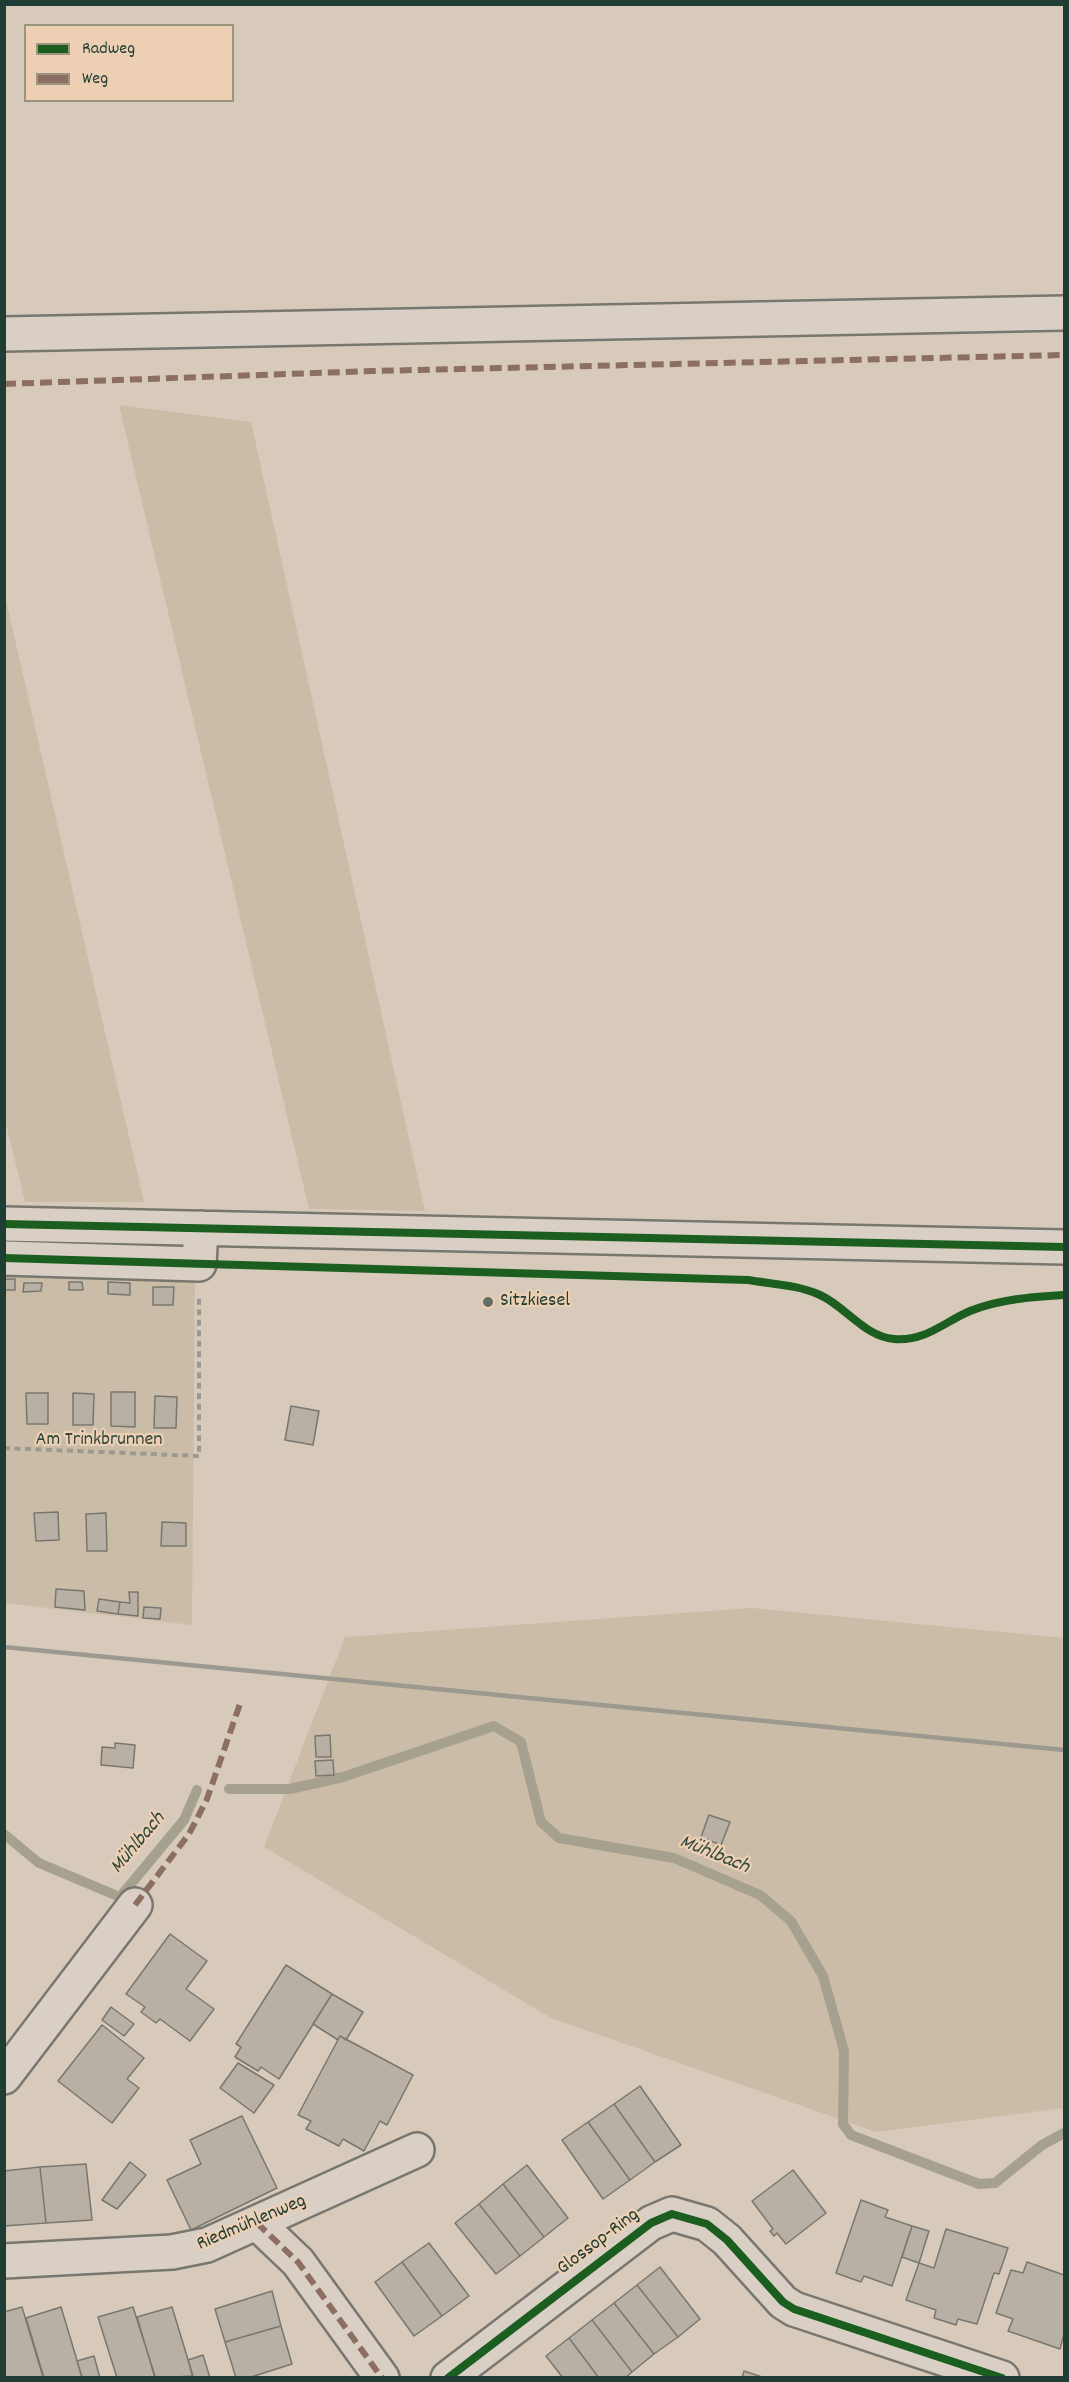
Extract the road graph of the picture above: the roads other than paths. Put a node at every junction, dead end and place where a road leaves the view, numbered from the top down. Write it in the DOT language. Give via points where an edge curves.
graph roads {
  1 [pos="1065,313"];
  2 [pos="4,334"];
  3 [pos="4,1224"];
  4 [pos="201,1228"];
  5 [pos="1065,1247"];
  6 [pos="4,1258"];
  7 [pos="135,1905"];
  8 [pos="4,2077"];
  9 [pos="417,2150"];
  10 [pos="257,2223"];
  11 [pos="4,2261"];
  12 [pos="382,2378"];
  13 [pos="448,2378"];
  14 [pos="1002,2378"];
  1 -- 2 [label="street"];
  3 -- 4 [label="street"];
  4 -- 5 [label="street"];
  4 -- 6 [label="street" via="199,1264"];
  7 -- 8 [label="street"];
  9 -- 10 [label="street, Riedmühlenweg"];
  10 -- 11 [label="street, Riedmühlenweg" via="188,2250"];
  10 -- 12 [label="street" via="298,2262"];
  13 -- 14 [label="street, Glossop-Ring" via="651,2223 672,2214 707,2224 794,2309"];
}
